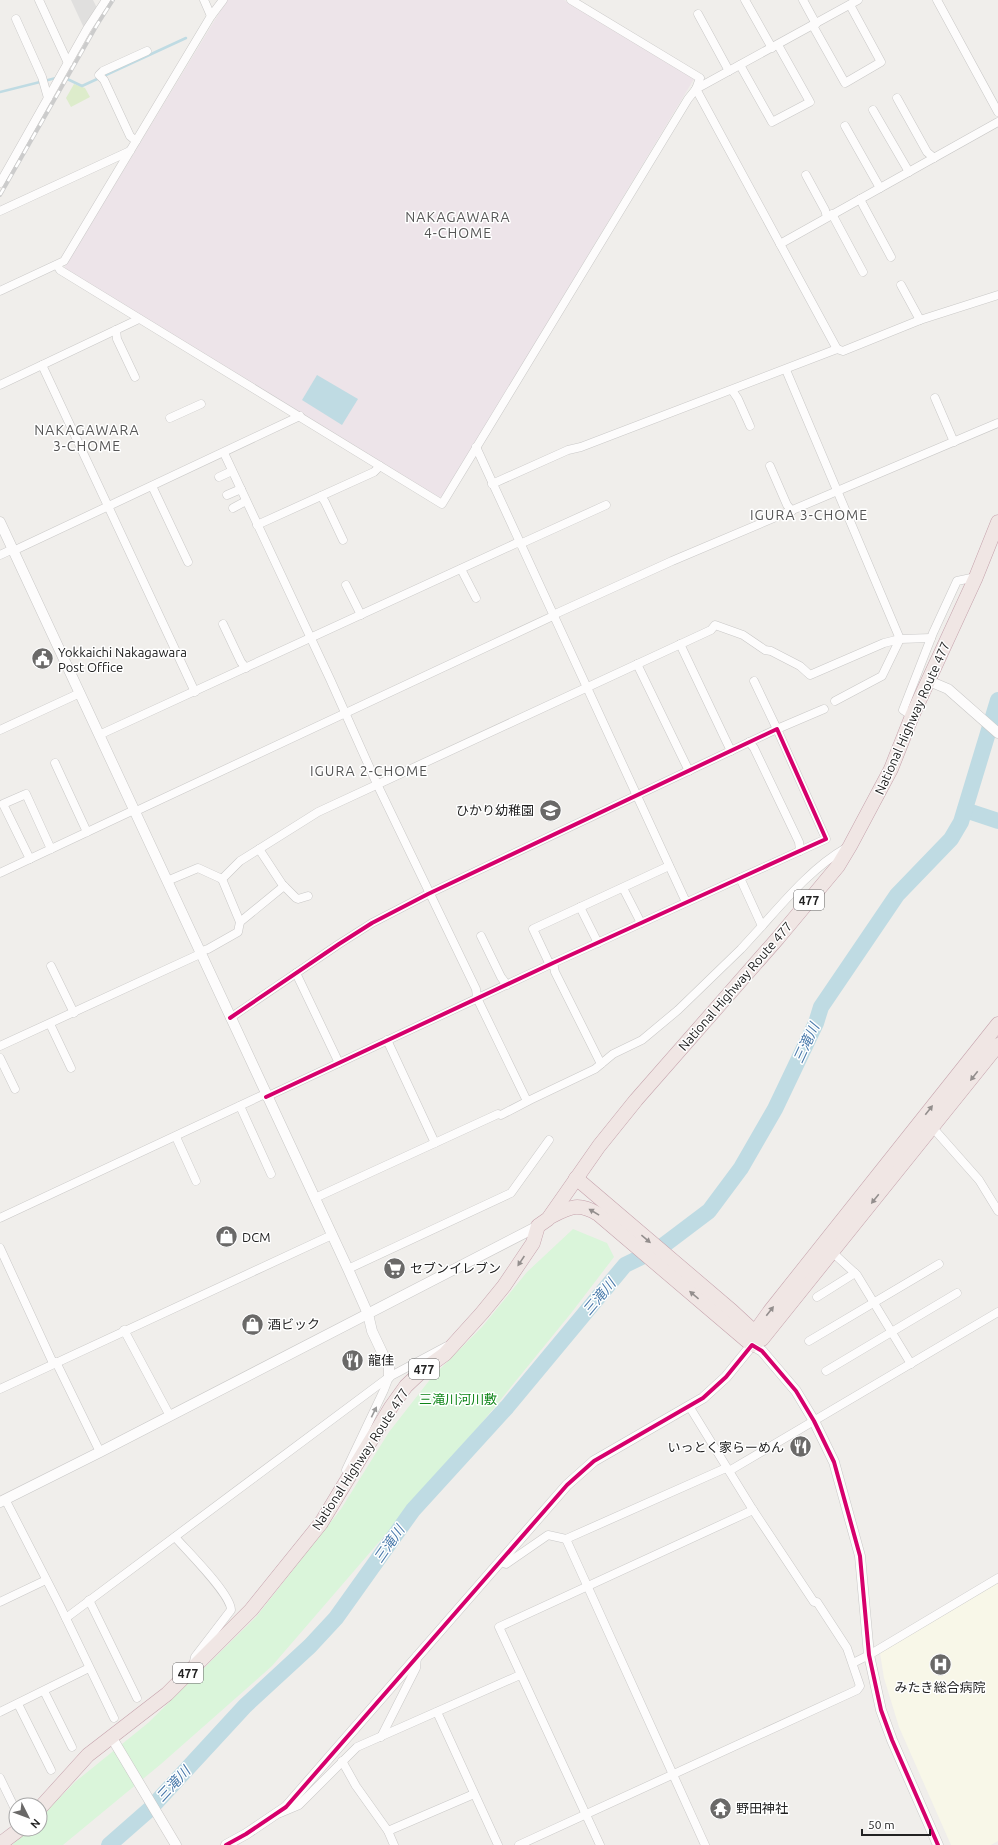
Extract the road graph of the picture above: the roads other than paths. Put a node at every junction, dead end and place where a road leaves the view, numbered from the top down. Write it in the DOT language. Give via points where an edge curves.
graph roads {
  1 [pos="39,0"];
  2 [pos="106,0"];
  3 [pos="204,0"];
  4 [pos="223,0"];
  5 [pos="571,0"];
  6 [pos="745,0"];
  7 [pos="803,0"];
  8 [pos="858,0"];
  9 [pos="937,0"];
  10 [pos="850,5"];
  11 [pos="698,14"];
  12 [pos="211,16"];
  13 [pos="16,20"];
  14 [pos="814,25"];
  15 [pos="775,46"];
  16 [pos="147,51"];
  17 [pos="68,63"];
  18 [pos="740,65"];
  19 [pos="729,71"];
  20 [pos="696,90"];
  21 [pos="48,98"];
  22 [pos="897,98"];
  23 [pos="873,110"];
  24 [pos="998,112"];
  25 [pos="998,122"];
  26 [pos="845,126"];
  27 [pos="136,141"];
  28 [pos="130,151"];
  29 [pos="934,158"];
  30 [pos="909,172"];
  31 [pos="806,175"];
  32 [pos="0,183"];
  33 [pos="880,188"];
  34 [pos="860,198"];
  35 [pos="0,211"];
  36 [pos="829,216"];
  37 [pos="780,244"];
  38 [pos="891,257"];
  39 [pos="57,265"];
  40 [pos="863,272"];
  41 [pos="901,285"];
  42 [pos="0,291"];
  43 [pos="998,295"];
  44 [pos="139,319"];
  45 [pos="920,320"];
  46 [pos="116,330"];
  47 [pos="837,350"];
  48 [pos="42,365"];
  49 [pos="786,370"];
  50 [pos="135,377"];
  51 [pos="0,385"];
  52 [pos="732,390"];
  53 [pos="935,398"];
  54 [pos="201,404"];
  55 [pos="300,416"];
  56 [pos="170,418"];
  57 [pos="998,423"];
  58 [pos="750,426"];
  59 [pos="954,442"];
  60 [pos="476,447"];
  61 [pos="224,453"];
  62 [pos="380,466"];
  63 [pos="770,466"];
  64 [pos="232,471"];
  65 [pos="219,477"];
  66 [pos="492,484"];
  67 [pos="152,486"];
  68 [pos="241,489"];
  69 [pos="837,492"];
  70 [pos="227,495"];
  71 [pos="321,496"];
  72 [pos="246,501"];
  73 [pos="606,505"];
  74 [pos="109,506"];
  75 [pos="233,508"];
  76 [pos="792,510"];
  77 [pos="0,522"];
  78 [pos="998,522"];
  79 [pos="257,525"];
  80 [pos="343,540"];
  81 [pos="520,543"];
  82 [pos="13,550"];
  83 [pos="0,555"];
  84 [pos="188,562"];
  85 [pos="461,569"];
  86 [pos="976,577"];
  87 [pos="346,585"];
  88 [pos="476,598"];
  89 [pos="361,615"];
  90 [pos="553,616"];
  91 [pos="223,624"];
  92 [pos="310,638"];
  93 [pos="931,638"];
  94 [pos="900,639"];
  95 [pos="680,644"];
  96 [pos="637,664"];
  97 [pos="246,668"];
  98 [pos="754,681"];
  99 [pos="929,681"];
  100 [pos="587,687"];
  101 [pos="195,692"];
  102 [pos="80,693"];
  103 [pos="835,701"];
  104 [pos="824,708"];
  105 [pos="345,712"];
  106 [pos="912,716"];
  107 [pos="777,729"];
  108 [pos="0,730"];
  109 [pos="998,733"];
  110 [pos="99,735"];
  111 [pos="749,742"];
  112 [pos="731,751"];
  113 [pos="55,763"];
  114 [pos="689,771"];
  115 [pos="377,784"];
  116 [pos="637,795"];
  117 [pos="134,811"];
  118 [pos="87,832"];
  119 [pos="850,846"];
  120 [pos="51,849"];
  121 [pos="259,849"];
  122 [pos="800,851"];
  123 [pos="30,859"];
  124 [pos="669,866"];
  125 [pos="0,873"];
  126 [pos="740,878"];
  127 [pos="222,879"];
  128 [pos="167,882"];
  129 [pos="284,886"];
  130 [pos="623,888"];
  131 [pos="428,894"];
  132 [pos="308,896"];
  133 [pos="686,902"];
  134 [pos="580,907"];
  135 [pos="240,922"];
  136 [pos="640,923"];
  137 [pos="762,926"];
  138 [pos="481,936"];
  139 [pos="598,943"];
  140 [pos="200,953"];
  141 [pos="552,964"];
  142 [pos="51,966"];
  143 [pos="296,973"];
  144 [pos="507,985"];
  145 [pos="477,998"];
  146 [pos="74,1013"];
  147 [pos="230,1018"];
  148 [pos="50,1024"];
  149 [pos="998,1024"];
  150 [pos="387,1040"];
  151 [pos="998,1045"];
  152 [pos="0,1046"];
  153 [pos="0,1058"];
  154 [pos="339,1063"];
  155 [pos="601,1064"];
  156 [pos="71,1068"];
  157 [pos="14,1089"];
  158 [pos="266,1095"];
  159 [pos="527,1101"];
  160 [pos="240,1106"];
  161 [pos="933,1128"];
  162 [pos="176,1137"];
  163 [pos="549,1140"];
  164 [pos="435,1143"];
  165 [pos="271,1174"];
  166 [pos="196,1181"];
  167 [pos="580,1182"];
  168 [pos="315,1198"];
  169 [pos="858,1202"];
  170 [pos="998,1211"];
  171 [pos="0,1218"];
  172 [pos="543,1222"];
  173 [pos="332,1235"];
  174 [pos="0,1248"];
  175 [pos="832,1252"];
  176 [pos="939,1264"];
  177 [pos="348,1269"];
  178 [pos="855,1273"];
  179 [pos="956,1293"];
  180 [pos="817,1297"];
  181 [pos="874,1302"];
  182 [pos="998,1312"];
  183 [pos="368,1314"];
  184 [pos="728,1315"];
  185 [pos="124,1330"];
  186 [pos="892,1332"];
  187 [pos="457,1340"];
  188 [pos="809,1341"];
  189 [pos="758,1342"];
  190 [pos="55,1363"];
  191 [pos="911,1364"];
  192 [pos="826,1370"];
  193 [pos="389,1377"];
  194 [pos="0,1389"];
  195 [pos="689,1406"];
  196 [pos="170,1416"];
  197 [pos="814,1421"];
  198 [pos="100,1452"];
  199 [pos="728,1469"];
  200 [pos="2,1500"];
  201 [pos="753,1510"];
  202 [pos="321,1523"];
  203 [pos="175,1538"];
  204 [pos="566,1539"];
  205 [pos="500,1561"];
  206 [pos="998,1578"];
  207 [pos="46,1580"];
  208 [pos="587,1587"];
  209 [pos="89,1600"];
  210 [pos="0,1602"];
  211 [pos="66,1618"];
  212 [pos="868,1655"];
  213 [pos="417,1656"];
  214 [pos="853,1663"];
  215 [pos="90,1668"];
  216 [pos="192,1669"];
  217 [pos="520,1675"];
  218 [pos="44,1691"];
  219 [pos="137,1698"];
  220 [pos="18,1704"];
  221 [pos="0,1712"];
  222 [pos="437,1712"];
  223 [pos="114,1718"];
  224 [pos="381,1736"];
  225 [pos="114,1742"];
  226 [pos="72,1747"];
  227 [pos="342,1761"];
  228 [pos="51,1770"];
  229 [pos="673,1774"];
  230 [pos="0,1778"];
  231 [pos="474,1794"];
  232 [pos="9,1797"];
  233 [pos="48,1799"];
  234 [pos="276,1814"];
  235 [pos="586,1815"];
  236 [pos="388,1831"];
  237 [pos="9,1837"];
  238 [pos="0,1844"];
  239 [pos="176,1845"];
  240 [pos="226,1845"];
  241 [pos="394,1845"];
  242 [pos="498,1845"];
  243 [pos="519,1845"];
  244 [pos="600,1845"];
  245 [pos="706,1845"];
  246 [pos="938,1845"];
  1 -- 17 [label="street"];
  2 -- 17 [label="street"];
  3 -- 12 [label="street"];
  4 -- 12 [label="street"];
  5 -- 20 [label="street" via="700,78"];
  6 -- 15 [label="street"];
  7 -- 14 [label="street"];
  8 -- 10 [label="street"];
  9 -- 24 [label="street"];
  10 -- 14 [label="street"];
  10 -- 14 [label="street" via="881,62 845,83"];
  11 -- 19 [label="street"];
  12 -- 27 [label="street"];
  13 -- 21 [label="street" via="44,81"];
  14 -- 15 [label="street"];
  15 -- 18 [label="street"];
  15 -- 18 [label="street" via="810,102 772,122"];
  16 -- 27 [label="street" via="103,72 102,78 130,136"];
  17 -- 21 [label="street"];
  18 -- 19 [label="street"];
  19 -- 20 [label="street"];
  20 -- 37 [label="street"];
  20 -- 60 [label="street"];
  21 -- 32 [label="street"];
  22 -- 29 [label="street" via="927,152"];
  23 -- 30 [label="street"];
  25 -- 29 [label="street"];
  26 -- 33 [label="street"];
  27 -- 28 [label="street"];
  28 -- 35 [label="street"];
  28 -- 39 [label="street" via="64,261"];
  29 -- 30 [label="street"];
  30 -- 33 [label="street"];
  31 -- 36 [label="street"];
  33 -- 34 [label="street"];
  34 -- 36 [label="street"];
  34 -- 38 [label="street"];
  36 -- 37 [label="street"];
  36 -- 40 [label="street"];
  37 -- 47 [label="street"];
  39 -- 42 [label="street"];
  39 -- 44 [label="street" via="60,270"];
  41 -- 45 [label="street"];
  43 -- 45 [label="street"];
  44 -- 46 [label="street"];
  44 -- 55 [label="street"];
  45 -- 47 [label="street" via="843,351"];
  46 -- 48 [label="street"];
  46 -- 50 [label="street" via="117,339"];
  47 -- 49 [label="street"];
  48 -- 51 [label="street"];
  48 -- 74 [label="street"];
  49 -- 52 [label="street"];
  49 -- 69 [label="street"];
  52 -- 58 [label="street"];
  52 -- 66 [label="street" via="568,450"];
  53 -- 59 [label="street"];
  54 -- 56 [label="street"];
  55 -- 61 [label="street"];
  55 -- 62 [label="street"];
  57 -- 59 [label="street"];
  59 -- 69 [label="street"];
  60 -- 62 [label="street" via="442,504"];
  60 -- 66 [label="street"];
  61 -- 64 [label="street"];
  61 -- 67 [label="street"];
  62 -- 71 [label="street" via="374,472"];
  63 -- 76 [label="street" via="787,505"];
  64 -- 65 [label="street"];
  64 -- 68 [label="street"];
  66 -- 81 [label="street"];
  67 -- 74 [label="street"];
  67 -- 84 [label="street"];
  68 -- 70 [label="street"];
  68 -- 72 [label="street"];
  69 -- 76 [label="street"];
  69 -- 94 [label="street"];
  71 -- 79 [label="street"];
  71 -- 80 [label="street"];
  72 -- 75 [label="street"];
  72 -- 79 [label="street"];
  73 -- 81 [label="street"];
  74 -- 82 [label="street"];
  74 -- 101 [label="street"];
  76 -- 90 [label="street"];
  77 -- 82 [label="street"];
  78 -- 86 [label="highway, National Highway Route 477 / 477"];
  79 -- 92 [label="street"];
  81 -- 85 [label="street"];
  81 -- 90 [label="street"];
  82 -- 83 [label="street"];
  82 -- 102 [label="street"];
  85 -- 88 [label="street"];
  85 -- 89 [label="street"];
  86 -- 93 [label="street" via="957,581"];
  86 -- 99 [label="highway, National Highway Route 477 / 477"];
  87 -- 89 [label="street"];
  89 -- 92 [label="street"];
  90 -- 100 [label="street"];
  90 -- 105 [label="street"];
  91 -- 97 [label="street"];
  92 -- 97 [label="street"];
  92 -- 105 [label="street"];
  93 -- 94 [label="street"];
  93 -- 106 [label="street" via="903,710"];
  94 -- 95 [label="street" via="884,643 810,675 800,666 765,650 743,635 716,625 711,630"];
  94 -- 103 [label="street" via="882,676"];
  95 -- 96 [label="street"];
  95 -- 112 [label="street"];
  96 -- 100 [label="street"];
  96 -- 114 [label="street"];
  97 -- 101 [label="street"];
  98 -- 107 [label="street"];
  99 -- 106 [label="highway, National Highway Route 477 / 477"];
  99 -- 109 [label="street" via="948,689"];
  100 -- 115 [label="street"];
  100 -- 116 [label="street"];
  101 -- 110 [label="street"];
  102 -- 108 [label="street"];
  102 -- 110 [label="street"];
  104 -- 107 [label="street"];
  105 -- 115 [label="street"];
  105 -- 117 [label="street" via="265,752"];
  106 -- 119 [label="highway, National Highway Route 477 / 477" via="891,769"];
  107 -- 111 [label="street"];
  107 -- 122 [label="street" via="826,839"];
  110 -- 117 [label="street"];
  111 -- 112 [label="street"];
  111 -- 122 [label="street" via="799,842"];
  112 -- 114 [label="street"];
  113 -- 118 [label="street"];
  114 -- 116 [label="street"];
  115 -- 121 [label="street" via="318,812"];
  115 -- 131 [label="street"];
  116 -- 124 [label="street"];
  116 -- 131 [label="street"];
  117 -- 118 [label="street"];
  117 -- 128 [label="street"];
  118 -- 120 [label="street"];
  119 -- 137 [label="street" via="826,862 795,889"];
  119 -- 167 [label="highway, National Highway Route 477 / 477" via="838,866 778,938 599,1146"];
  120 -- 123 [label="street"];
  120 -- 123 [label="street" via="26,794 4,804"];
  121 -- 127 [label="street" via="240,861"];
  121 -- 129 [label="street"];
  122 -- 126 [label="street"];
  123 -- 125 [label="street"];
  124 -- 130 [label="street"];
  124 -- 133 [label="street"];
  126 -- 133 [label="street"];
  126 -- 137 [label="street"];
  127 -- 128 [label="street" via="198,868"];
  127 -- 135 [label="street"];
  128 -- 140 [label="street"];
  129 -- 132 [label="street" via="298,899"];
  129 -- 135 [label="street"];
  130 -- 134 [label="street"];
  130 -- 136 [label="street"];
  131 -- 143 [label="street" via="372,924"];
  131 -- 145 [label="street" via="476,989"];
  133 -- 136 [label="street"];
  134 -- 139 [label="street"];
  134 -- 141 [label="street" via="533,929"];
  135 -- 140 [label="street" via="238,932"];
  136 -- 139 [label="street"];
  137 -- 155 [label="street" via="656,1030 613,1054"];
  138 -- 144 [label="street"];
  139 -- 141 [label="street"];
  140 -- 146 [label="street"];
  140 -- 147 [label="street"];
  141 -- 144 [label="street"];
  141 -- 155 [label="street"];
  142 -- 146 [label="street"];
  143 -- 147 [label="street"];
  143 -- 154 [label="street"];
  144 -- 145 [label="street"];
  145 -- 150 [label="street"];
  145 -- 159 [label="street"];
  146 -- 148 [label="street"];
  147 -- 158 [label="street"];
  148 -- 152 [label="street"];
  148 -- 156 [label="street"];
  169 -- 149 [label="highway, one-way"];
  150 -- 154 [label="street"];
  150 -- 164 [label="street"];
  151 -- 161 [label="highway, one-way"];
  153 -- 157 [label="street"];
  154 -- 158 [label="street"];
  155 -- 159 [label="street"];
  158 -- 160 [label="street"];
  158 -- 168 [label="street"];
  159 -- 164 [label="street"];
  160 -- 162 [label="street"];
  160 -- 165 [label="street"];
  161 -- 169 [label="highway" via="919,1131"];
  161 -- 170 [label="street" via="979,1180"];
  161 -- 175 [label="highway, one-way"];
  162 -- 166 [label="street"];
  162 -- 171 [label="street"];
  163 -- 177 [label="street" via="510,1193"];
  164 -- 168 [label="street"];
  167 -- 172 [label="highway, National Highway Route 477 / 477"];
  167 -- 184 [label="highway, one-way"];
  168 -- 173 [label="street"];
  189 -- 169 [label="highway, one-way" via="770,1311"];
  172 -- 183 [label="street"];
  184 -- 172 [label="highway, one-way" via="598,1214 582,1206 569,1208"];
  172 -- 187 [label="highway, National Highway Route 477 / 477, one-way" via="533,1243 504,1286"];
  173 -- 177 [label="street"];
  173 -- 185 [label="street"];
  174 -- 190 [label="street"];
  175 -- 178 [label="street"];
  175 -- 189 [label="highway"];
  176 -- 181 [label="street"];
  177 -- 183 [label="street"];
  178 -- 180 [label="street"];
  178 -- 181 [label="street"];
  179 -- 186 [label="street"];
  181 -- 186 [label="street"];
  181 -- 188 [label="street"];
  182 -- 191 [label="street"];
  183 -- 193 [label="street" via="372,1331 389,1367"];
  183 -- 196 [label="street"];
  184 -- 189 [label="highway"];
  185 -- 190 [label="street"];
  185 -- 196 [label="street"];
  186 -- 191 [label="street"];
  186 -- 192 [label="street"];
  187 -- 193 [label="street"];
  187 -- 202 [label="highway, National Highway Route 477 / 477" via="445,1354 406,1386"];
  189 -- 195 [label="street" via="726,1377 703,1398"];
  189 -- 197 [label="street" via="796,1391"];
  190 -- 194 [label="street"];
  190 -- 198 [label="street"];
  191 -- 197 [label="street"];
  202 -- 193 [label="street, one-way"];
  193 -- 203 [label="street"];
  195 -- 199 [label="street"];
  195 -- 205 [label="street" via="588,1466 567,1485"];
  196 -- 198 [label="street"];
  197 -- 199 [label="street"];
  197 -- 212 [label="street" via="834,1462 860,1556"];
  198 -- 200 [label="street"];
  199 -- 201 [label="street"];
  199 -- 204 [label="street"];
  200 -- 207 [label="street"];
  201 -- 208 [label="street"];
  201 -- 214 [label="street" via="848,1648"];
  202 -- 216 [label="highway, National Highway Route 477 / 477" via="251,1610"];
  203 -- 209 [label="street"];
  203 -- 216 [label="street" via="223,1591 231,1606 231,1610 194,1657"];
  204 -- 205 [label="street" via="548,1535 506,1564"];
  204 -- 208 [label="street"];
  205 -- 213 [label="street"];
  206 -- 212 [label="street"];
  207 -- 210 [label="street"];
  207 -- 211 [label="street"];
  208 -- 217 [label="street" via="499,1627"];
  208 -- 229 [label="street"];
  209 -- 211 [label="street"];
  209 -- 219 [label="street"];
  211 -- 215 [label="street"];
  212 -- 214 [label="street"];
  212 -- 246 [label="street" via="881,1710 892,1740"];
  213 -- 224 [label="street" via="416,1668"];
  213 -- 234 [label="street" via="290,1802"];
  214 -- 229 [label="street" via="860,1684 857,1690"];
  215 -- 218 [label="street"];
  215 -- 223 [label="street"];
  216 -- 225 [label="highway, National Highway Route 477 / 477"];
  217 -- 222 [label="street"];
  217 -- 235 [label="street"];
  218 -- 220 [label="street"];
  218 -- 226 [label="street"];
  220 -- 221 [label="street"];
  220 -- 228 [label="street"];
  222 -- 224 [label="street"];
  222 -- 231 [label="street"];
  224 -- 227 [label="street" via="352,1750"];
  225 -- 233 [label="highway, National Highway Route 477 / 477" via="88,1756"];
  225 -- 239 [label="street"];
  227 -- 234 [label="street" via="299,1805"];
  227 -- 236 [label="street" via="356,1786"];
  229 -- 235 [label="street"];
  229 -- 245 [label="street"];
  230 -- 232 [label="street"];
  231 -- 236 [label="street"];
  231 -- 242 [label="street"];
  234 -- 240 [label="street"];
  235 -- 243 [label="street"];
  235 -- 244 [label="street"];
  236 -- 241 [label="street"];
  237 -- 238 [label="highway"];
}
